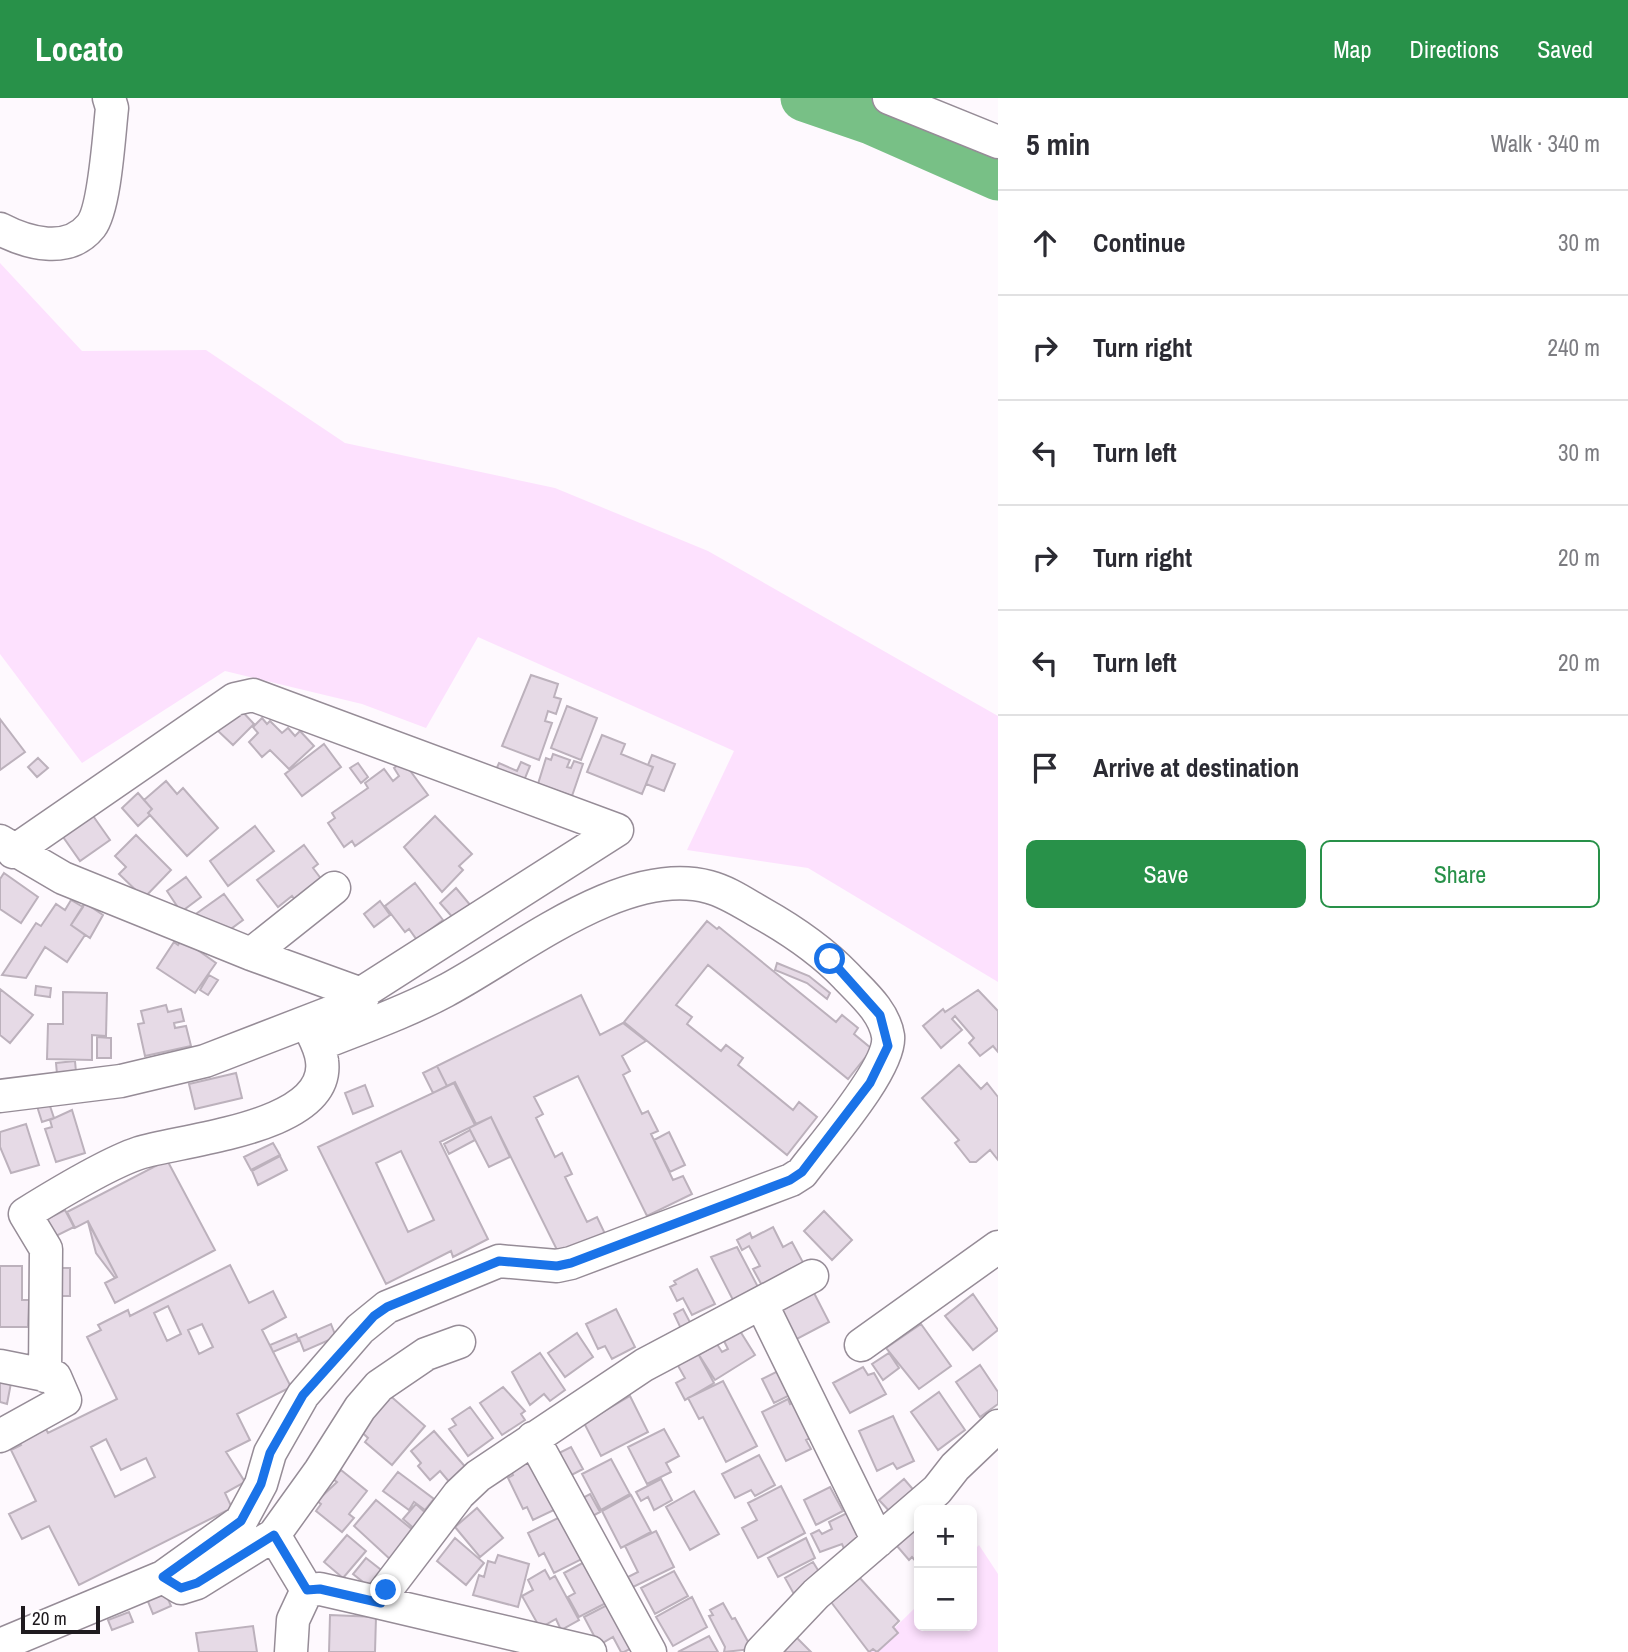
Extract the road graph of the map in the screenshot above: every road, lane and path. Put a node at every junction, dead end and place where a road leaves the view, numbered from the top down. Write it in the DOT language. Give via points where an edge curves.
graph roads {
  1 [pos="109,98"];
  2 [pos="890,98"];
  3 [pos="998,142"];
  4 [pos="0,229"];
  5 [pos="6,850"];
  6 [pos="334,888"];
  7 [pos="251,954"];
  8 [pos="364,995"];
  9 [pos="313,1034"];
  10 [pos="0,1096"];
  11 [pos="998,1247"];
  12 [pos="812,1276"];
  13 [pos="762,1305"];
  14 [pos="459,1342"];
  15 [pos="861,1345"];
  16 [pos="0,1366"];
  17 [pos="45,1376"];
  18 [pos="998,1426"];
  19 [pos="0,1436"];
  20 [pos="533,1438"];
  21 [pos="274,1535"];
  22 [pos="878,1541"];
  23 [pos="163,1577"];
  24 [pos="307,1590"];
  25 [pos="381,1603"];
  26 [pos="0,1645"];
  27 [pos="291,1652"];
  28 [pos="590,1652"];
  29 [pos="650,1652"];
  30 [pos="761,1652"];
  1 -- 4 [label="street" via="112,108 104,181 92,225 80,236 48,246"];
  2 -- 3 [label="street"];
  5 -- 7 [label="street" via="63,878"];
  5 -- 8 [label="street" via="235,699 253,695 617,830"];
  6 -- 7 [label="street"];
  7 -- 8 [label="street"];
  8 -- 9 [label="street"];
  9 -- 10 [label="street" via="121,1082"];
  9 -- 17 [label="street" via="323,1063 318,1085 290,1112 137,1154 26,1214 46,1250"];
  9 -- 23 [label="street" via="444,992 581,912 655,885 674,883 710,887 730,895 830,959 885,1024 888,1046 870,1083 802,1172 790,1180 571,1263 499,1261 374,1316 303,1395 270,1453 261,1484 241,1521"];
  11 -- 15 [label="street"];
  12 -- 13 [label="street"];
  13 -- 20 [label="street" via="644,1365"];
  13 -- 22 [label="street"];
  14 -- 21 [label="street" via="426,1354 379,1386"];
  16 -- 17 [label="street"];
  17 -- 19 [label="street" via="55,1377 65,1400"];
  18 -- 22 [label="street" via="937,1490"];
  20 -- 25 [label="street" via="459,1494"];
  20 -- 29 [label="street"];
  21 -- 23 [label="street" via="197,1583 181,1588"];
  21 -- 24 [label="street"];
  22 -- 30 [label="street" via="816,1594"];
  23 -- 26 [label="street"];
  24 -- 25 [label="street"];
  24 -- 27 [label="street" via="293,1620"];
  25 -- 28 [label="street"];
}
